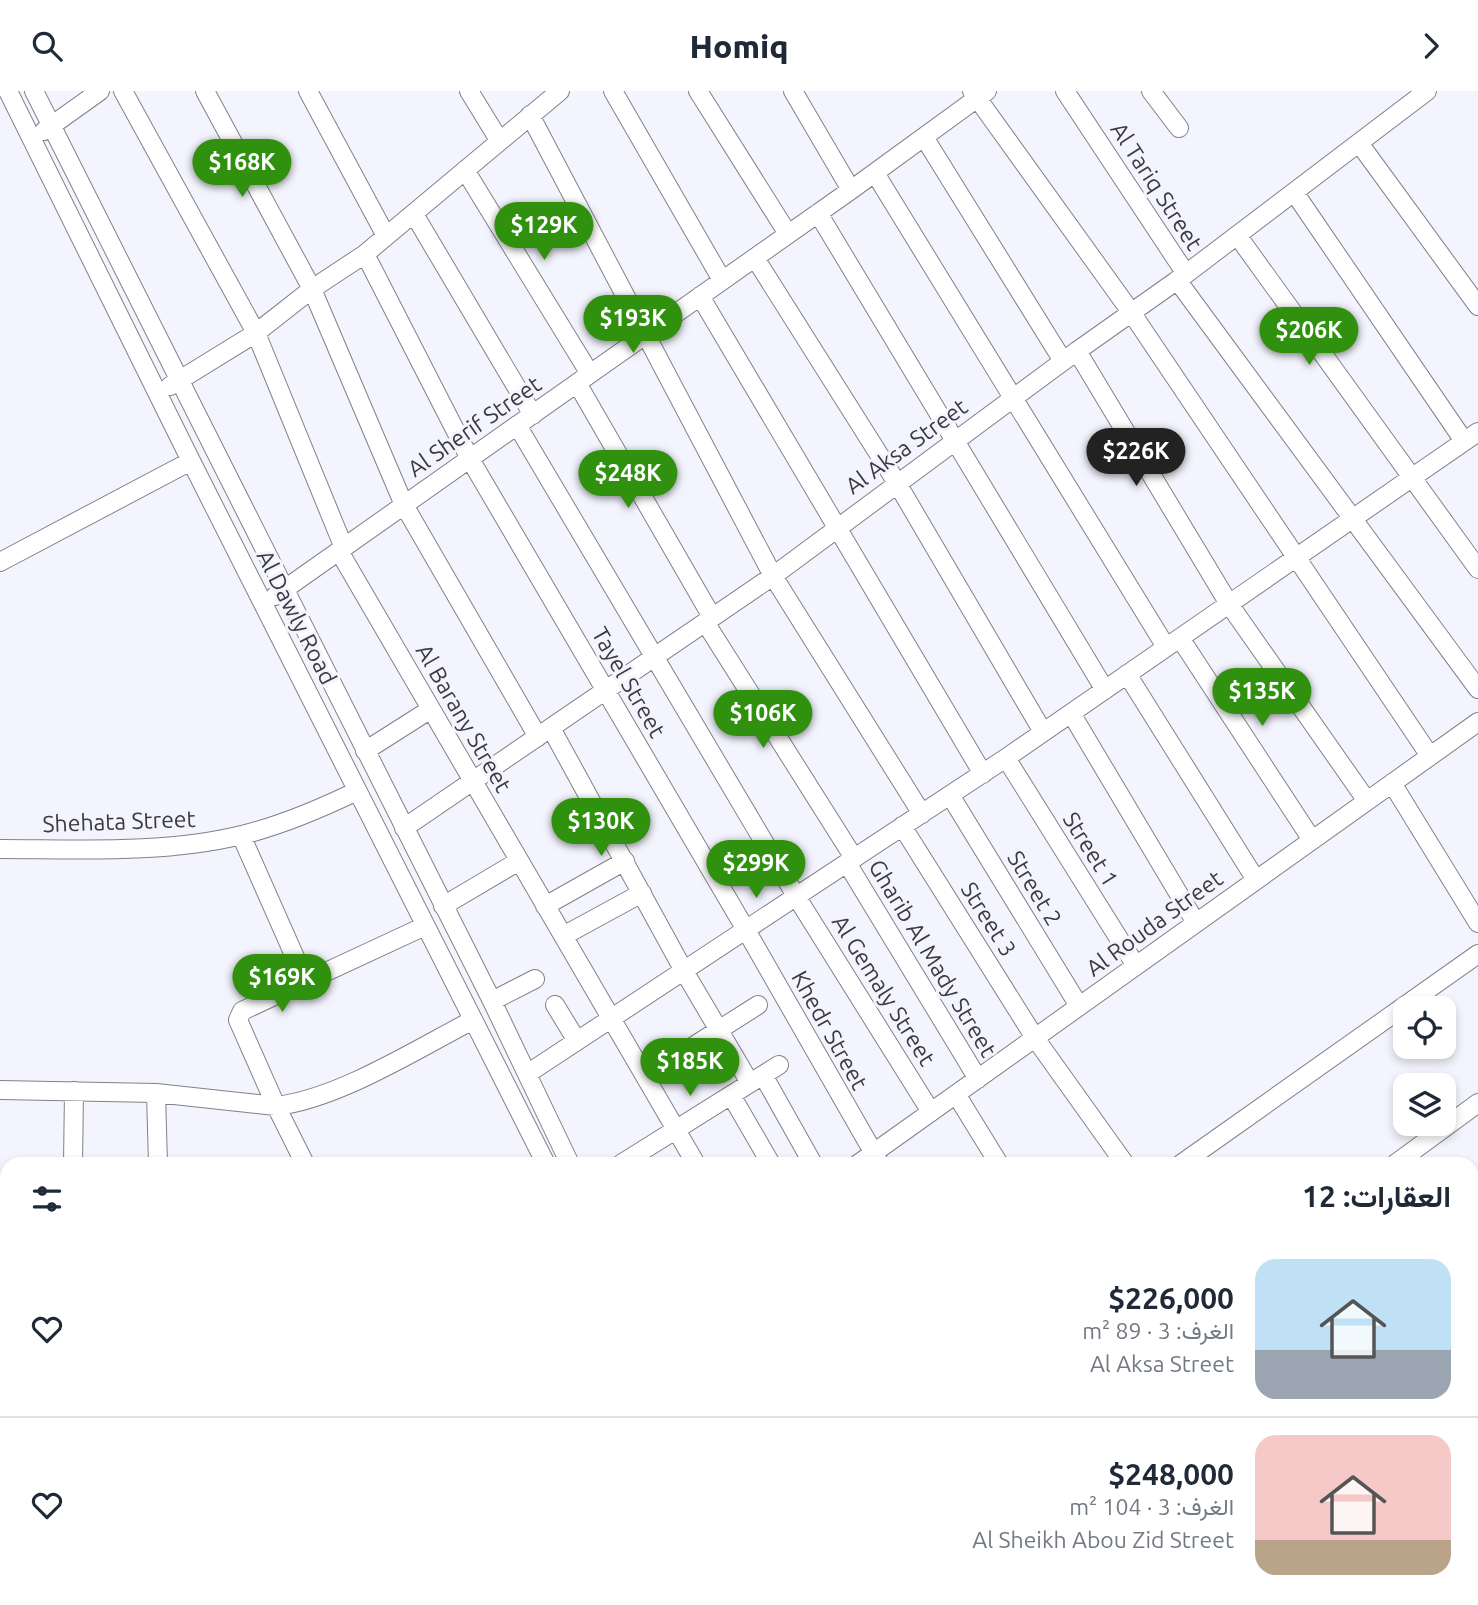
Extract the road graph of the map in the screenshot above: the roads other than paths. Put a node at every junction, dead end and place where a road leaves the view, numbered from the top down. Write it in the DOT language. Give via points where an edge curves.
graph roads {
  1 [pos="8,91"];
  2 [pos="34,91"];
  3 [pos="100,91"];
  4 [pos="123,91"];
  5 [pos="205,91"];
  6 [pos="308,91"];
  7 [pos="469,91"];
  8 [pos="560,91"];
  9 [pos="613,91"];
  10 [pos="698,91"];
  11 [pos="793,91"];
  12 [pos="1065,91"];
  13 [pos="1151,91"];
  14 [pos="1427,91"];
  15 [pos="979,94"];
  16 [pos="530,115"];
  17 [pos="52,126"];
  18 [pos="1180,128"];
  19 [pos="924,138"];
  20 [pos="32,139"];
  21 [pos="499,140"];
  22 [pos="1359,143"];
  23 [pos="465,170"];
  24 [pos="875,173"];
  25 [pos="851,190"];
  26 [pos="1294,192"];
  27 [pos="818,213"];
  28 [pos="414,214"];
  29 [pos="788,234"];
  30 [pos="1237,235"];
  31 [pos="386,236"];
  32 [pos="365,254"];
  33 [pos="755,258"];
  34 [pos="1182,277"];
  35 [pos="722,280"];
  36 [pos="313,289"];
  37 [pos="700,296"];
  38 [pos="1478,306"];
  39 [pos="1131,312"];
  40 [pos="256,333"];
  41 [pos="645,335"];
  42 [pos="1070,356"];
  43 [pos="583,379"];
  44 [pos="180,380"];
  45 [pos="158,394"];
  46 [pos="1012,399"];
  47 [pos="533,415"];
  48 [pos="517,425"];
  49 [pos="1475,434"];
  50 [pos="955,441"];
  51 [pos="470,459"];
  52 [pos="191,461"];
  53 [pos="1412,478"];
  54 [pos="897,483"];
  55 [pos="404,505"];
  56 [pos="1352,519"];
  57 [pos="836,528"];
  58 [pos="341,549"];
  59 [pos="1296,558"];
  60 [pos="0,562"];
  61 [pos="1478,569"];
  62 [pos="773,576"];
  63 [pos="284,590"];
  64 [pos="263,604"];
  65 [pos="1229,604"];
  66 [pos="709,620"];
  67 [pos="1173,643"];
  68 [pos="654,657"];
  69 [pos="1127,674"];
  70 [pos="1478,689"];
  71 [pos="1105,690"];
  72 [pos="605,691"];
  73 [pos="431,709"];
  74 [pos="1071,713"];
  75 [pos="1478,722"];
  76 [pos="545,732"];
  77 [pos="1043,732"];
  78 [pos="365,751"];
  79 [pos="1430,756"];
  80 [pos="1006,758"];
  81 [pos="983,773"];
  82 [pos="472,782"];
  83 [pos="1392,783"];
  84 [pos="357,791"];
  85 [pos="950,795"];
  86 [pos="1367,801"];
  87 [pos="922,814"];
  88 [pos="623,815"];
  89 [pos="400,821"];
  90 [pos="374,823"];
  91 [pos="605,824"];
  92 [pos="902,827"];
  93 [pos="241,835"];
  94 [pos="1312,840"];
  95 [pos="0,849"];
  96 [pos="519,861"];
  97 [pos="625,861"];
  98 [pos="850,861"];
  99 [pos="1256,880"];
  100 [pos="642,893"];
  101 [pos="796,896"];
  102 [pos="443,906"];
  103 [pos="545,906"];
  104 [pos="1196,923"];
  105 [pos="1478,923"];
  106 [pos="425,926"];
  107 [pos="746,930"];
  108 [pos="563,936"];
  109 [pos="1478,954"];
  110 [pos="1136,966"];
  111 [pos="684,971"];
  112 [pos="536,979"];
  113 [pos="306,982"];
  114 [pos="492,1001"];
  115 [pos="555,1005"];
  116 [pos="758,1005"];
  117 [pos="1079,1006"];
  118 [pos="611,1019"];
  119 [pos="473,1020"];
  120 [pos="720,1029"];
  121 [pos="1035,1038"];
  122 [pos="577,1041"];
  123 [pos="681,1053"];
  124 [pos="779,1065"];
  125 [pos="529,1079"];
  126 [pos="756,1079"];
  127 [pos="978,1079"];
  128 [pos="0,1090"];
  129 [pos="74,1091"];
  130 [pos="156,1093"];
  131 [pos="956,1094"];
  132 [pos="730,1095"];
  133 [pos="511,1096"];
  134 [pos="1478,1103"];
  135 [pos="276,1106"];
  136 [pos="931,1112"];
  137 [pos="676,1130"];
  138 [pos="73,1157"];
  139 [pos="158,1157"];
  140 [pos="302,1157"];
  141 [pos="542,1157"];
  142 [pos="567,1157"];
  143 [pos="632,1157"];
  144 [pos="692,1157"];
  145 [pos="767,1157"];
  146 [pos="808,1157"];
  147 [pos="868,1157"];
  148 [pos="874,1157"];
  149 [pos="995,1157"];
  150 [pos="1120,1157"];
  151 [pos="1191,1157"];
  152 [pos="1405,1157"];
  1 -- 20 [label="street, Al Dawly Road"];
  2 -- 17 [label="street, Al Dawly Road"];
  3 -- 17 [label="street"];
  4 -- 40 [label="street, Al Barany Street"];
  5 -- 36 [label="street"];
  6 -- 31 [label="street"];
  7 -- 21 [label="street"];
  8 -- 16 [label="street"];
  9 -- 35 [label="street"];
  10 -- 29 [label="street"];
  11 -- 25 [label="street"];
  12 -- 34 [label="street, Al Tariq Street"];
  13 -- 18 [label="street"];
  14 -- 22 [label="street, Al Aksa Street"];
  15 -- 19 [label="street, Al Sherif Street"];
  15 -- 39 [label="street"];
  16 -- 21 [label="street"];
  16 -- 41 [label="street"];
  17 -- 20 [label="street"];
  17 -- 44 [label="street, Al Dawly Road"];
  19 -- 24 [label="street, Al Sherif Street"];
  19 -- 42 [label="street"];
  20 -- 45 [label="street, Al Dawly Road"];
  21 -- 23 [label="street"];
  22 -- 26 [label="street, Al Aksa Street"];
  22 -- 38 [label="street"];
  23 -- 28 [label="street"];
  23 -- 43 [label="street, Gharib Al Mady Street"];
  24 -- 25 [label="street, Al Sherif Street"];
  24 -- 46 [label="street"];
  25 -- 27 [label="street, Al Sherif Street"];
  26 -- 30 [label="street, Al Aksa Street"];
  26 -- 49 [label="street"];
  27 -- 29 [label="street, Al Sherif Street"];
  27 -- 50 [label="street"];
  28 -- 31 [label="street"];
  28 -- 47 [label="street"];
  29 -- 33 [label="street, Al Sherif Street"];
  30 -- 34 [label="street, Al Aksa Street"];
  30 -- 53 [label="street"];
  31 -- 32 [label="street"];
  32 -- 36 [label="street"];
  32 -- 51 [label="street, Tayel Street"];
  33 -- 35 [label="street, Al Sherif Street"];
  33 -- 54 [label="street"];
  34 -- 39 [label="street, Al Aksa Street"];
  34 -- 56 [label="street, Al Tariq Street"];
  35 -- 37 [label="street, Al Sherif Street"];
  36 -- 40 [label="street"];
  36 -- 55 [label="street"];
  37 -- 41 [label="street, Al Sherif Street"];
  37 -- 57 [label="street"];
  39 -- 42 [label="street, Al Aksa Street"];
  39 -- 59 [label="street"];
  40 -- 44 [label="street"];
  40 -- 58 [label="street, Al Barany Street"];
  41 -- 43 [label="street, Al Sherif Street"];
  41 -- 62 [label="street"];
  42 -- 46 [label="street, Al Aksa Street"];
  42 -- 65 [label="street"];
  43 -- 47 [label="street, Al Sherif Street"];
  43 -- 66 [label="street, Gharib Al Mady Street"];
  44 -- 45 [label="street"];
  44 -- 63 [label="street, Al Dawly Road"];
  45 -- 52 [label="street, Al Dawly Road"];
  46 -- 50 [label="street, Al Aksa Street"];
  46 -- 67 [label="street"];
  47 -- 48 [label="street, Al Sherif Street"];
  48 -- 51 [label="street, Al Sherif Street"];
  48 -- 68 [label="street, Al Gemaly Street"];
  49 -- 53 [label="street"];
  50 -- 54 [label="street, Al Aksa Street"];
  50 -- 71 [label="street"];
  51 -- 55 [label="street, Al Sherif Street"];
  51 -- 72 [label="street, Tayel Street"];
  52 -- 60 [label="street"];
  52 -- 64 [label="street, Al Dawly Road"];
  53 -- 56 [label="street"];
  53 -- 61 [label="street"];
  54 -- 57 [label="street, Al Aksa Street"];
  54 -- 77 [label="street"];
  55 -- 58 [label="street, Al Sherif Street"];
  55 -- 76 [label="street"];
  56 -- 59 [label="street"];
  56 -- 70 [label="street, Al Tariq Street"];
  57 -- 62 [label="street, Al Aksa Street"];
  57 -- 81 [label="street"];
  58 -- 63 [label="street, Al Sherif Street"];
  58 -- 73 [label="street, Al Barany Street"];
  59 -- 65 [label="street"];
  59 -- 79 [label="street"];
  62 -- 66 [label="street, Al Aksa Street"];
  62 -- 87 [label="street"];
  63 -- 64 [label="street, Al Sherif Street"];
  63 -- 78 [label="street, Al Dawly Road"];
  64 -- 84 [label="street, Al Dawly Road"];
  65 -- 67 [label="street"];
  65 -- 86 [label="street"];
  66 -- 68 [label="street, Al Aksa Street"];
  66 -- 98 [label="street, Gharib Al Mady Street"];
  67 -- 69 [label="street"];
  67 -- 94 [label="street"];
  68 -- 72 [label="street, Al Aksa Street"];
  68 -- 101 [label="street, Al Gemaly Street"];
  69 -- 71 [label="street"];
  69 -- 99 [label="street"];
  71 -- 74 [label="street"];
  72 -- 76 [label="street, Al Aksa Street"];
  72 -- 107 [label="street, Tayel Street"];
  73 -- 78 [label="street"];
  73 -- 82 [label="street, Al Barany Street"];
  74 -- 77 [label="street"];
  74 -- 104 [label="street"];
  75 -- 79 [label="street, Al Rouda Street"];
  76 -- 82 [label="street, Al Aksa Street"];
  76 -- 91 [label="street"];
  77 -- 80 [label="street"];
  78 -- 89 [label="street, Al Dawly Road"];
  79 -- 83 [label="street, Al Rouda Street"];
  80 -- 81 [label="street"];
  80 -- 110 [label="street, Street 1"];
  81 -- 85 [label="street"];
  82 -- 89 [label="street, Al Aksa Street"];
  82 -- 96 [label="street, Al Barany Street"];
  83 -- 86 [label="street, Al Rouda Street"];
  83 -- 105 [label="street"];
  84 -- 90 [label="street, Al Dawly Road"];
  84 -- 93 [label="street, Shehata Street" via="307,814"];
  85 -- 87 [label="street"];
  85 -- 117 [label="street, Street 2"];
  86 -- 94 [label="street, Al Rouda Street"];
  87 -- 92 [label="street"];
  88 -- 91 [label="street"];
  89 -- 90 [label="street, Al Aksa Street"];
  89 -- 102 [label="street, Al Dawly Road"];
  90 -- 106 [label="street, Al Dawly Road"];
  91 -- 97 [label="street"];
  92 -- 98 [label="street"];
  92 -- 121 [label="street, Street 3"];
  93 -- 95 [label="street, Shehata Street" via="159,848"];
  93 -- 113 [label="street"];
  94 -- 99 [label="street, Al Rouda Street"];
  96 -- 102 [label="street"];
  96 -- 103 [label="street, Al Barany Street"];
  97 -- 100 [label="street"];
  97 -- 103 [label="street"];
  98 -- 101 [label="street"];
  98 -- 127 [label="street, Gharib Al Mady Street"];
  99 -- 104 [label="street, Al Rouda Street"];
  100 -- 108 [label="street"];
  100 -- 111 [label="street"];
  101 -- 107 [label="street"];
  101 -- 136 [label="street, Al Gemaly Street"];
  102 -- 114 [label="street, Al Dawly Road"];
  103 -- 108 [label="street, Al Barany Street"];
  104 -- 110 [label="street, Al Rouda Street"];
  106 -- 113 [label="street"];
  106 -- 119 [label="street, Al Dawly Road"];
  107 -- 111 [label="street"];
  107 -- 147 [label="street, Khedr Street"];
  108 -- 118 [label="street, Al Barany Street"];
  109 -- 151 [label="street"];
  110 -- 117 [label="street, Al Rouda Street"];
  111 -- 118 [label="street"];
  111 -- 120 [label="street"];
  112 -- 114 [label="street"];
  113 -- 135 [label="street" via="239,1015"];
  114 -- 125 [label="street, Al Dawly Road"];
  115 -- 122 [label="street"];
  116 -- 120 [label="street"];
  117 -- 121 [label="street, Al Rouda Street"];
  118 -- 122 [label="street"];
  118 -- 137 [label="street, Al Barany Street"];
  119 -- 133 [label="street, Al Dawly Road"];
  119 -- 135 [label="street" via="312,1099"];
  120 -- 123 [label="street"];
  120 -- 126 [label="street"];
  121 -- 127 [label="street, Al Rouda Street"];
  121 -- 150 [label="street, Street 3"];
  122 -- 125 [label="street"];
  124 -- 126 [label="street"];
  125 -- 133 [label="street"];
  125 -- 142 [label="street, Al Dawly Road"];
  126 -- 132 [label="street"];
  126 -- 146 [label="street"];
  127 -- 131 [label="street, Al Rouda Street"];
  128 -- 129 [label="street"];
  129 -- 130 [label="street"];
  129 -- 138 [label="street"];
  130 -- 135 [label="street"];
  130 -- 139 [label="street"];
  131 -- 136 [label="street, Al Rouda Street"];
  131 -- 149 [label="street"];
  132 -- 137 [label="street"];
  132 -- 145 [label="street"];
  133 -- 141 [label="street, Al Dawly Road"];
  134 -- 152 [label="street"];
  135 -- 140 [label="street"];
  136 -- 148 [label="street, Al Rouda Street"];
  137 -- 143 [label="street"];
  137 -- 144 [label="street, Al Barany Street"];
}
